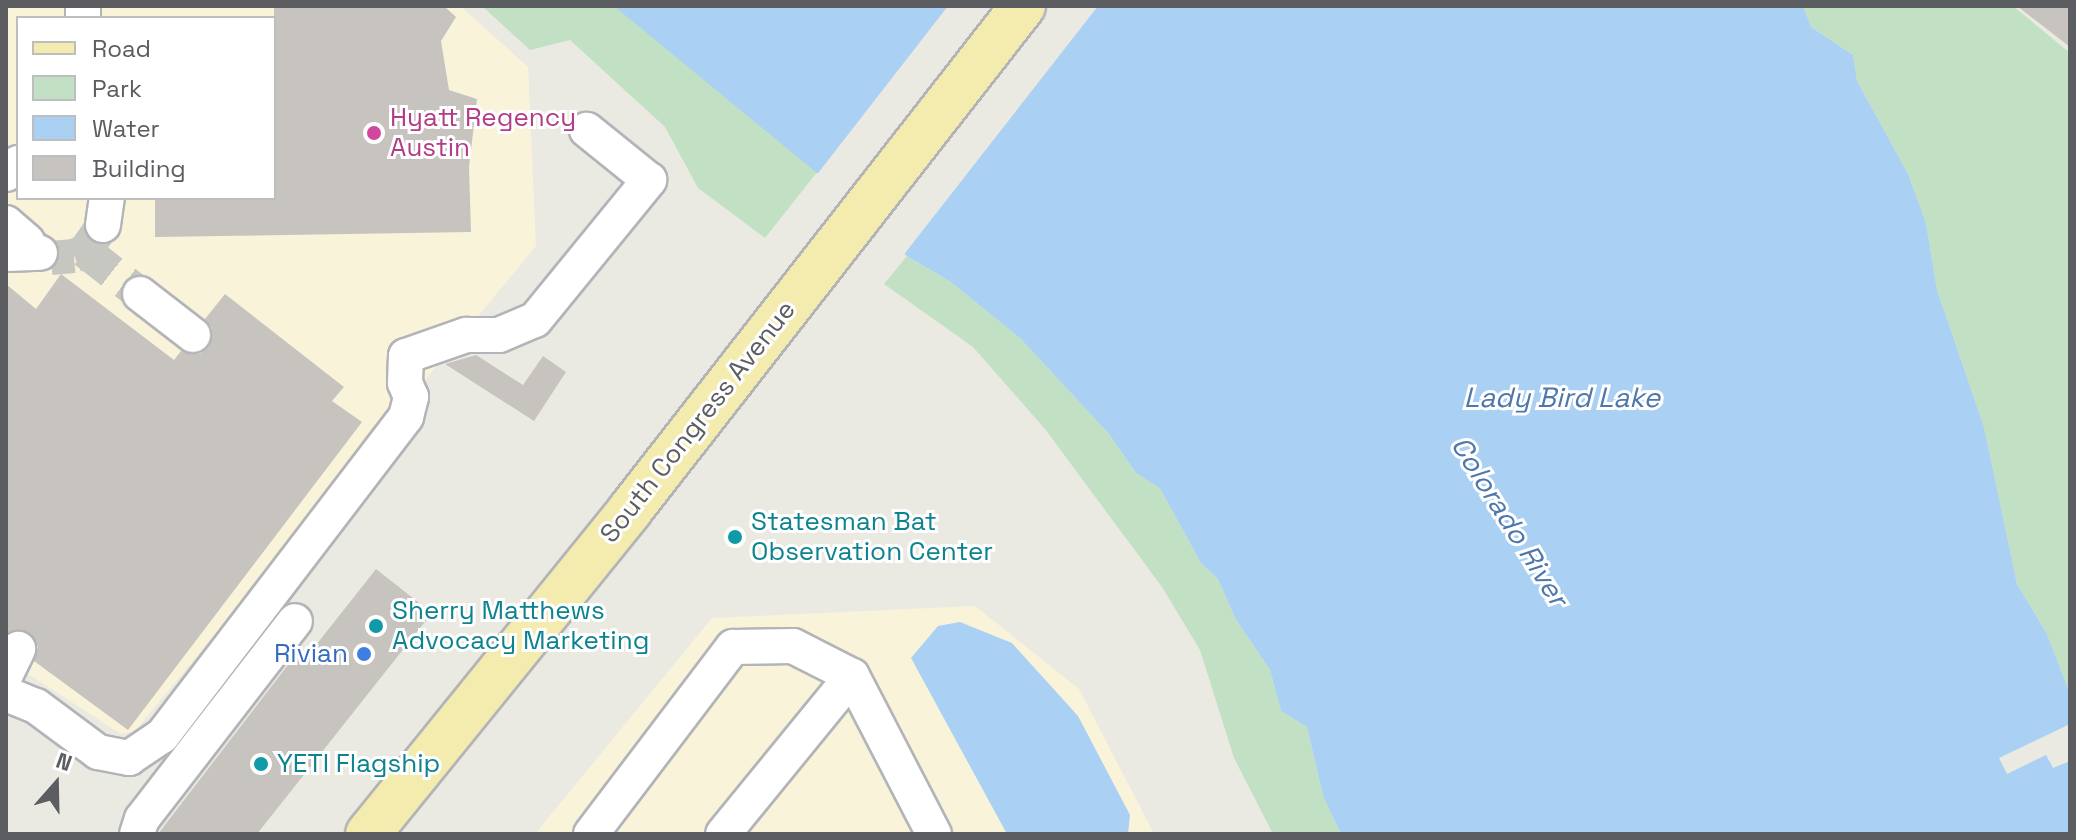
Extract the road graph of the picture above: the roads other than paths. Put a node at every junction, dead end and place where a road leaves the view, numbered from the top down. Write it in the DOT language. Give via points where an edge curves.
graph roads {
  1 [pos="1023,6"];
  2 [pos="587,130"];
  3 [pos="140,294"];
  4 [pos="193,335"];
  5 [pos="295,621"];
  6 [pos="852,676"];
  7 [pos="6,694"];
  8 [pos="137,834"];
  9 [pos="368,834"];
  10 [pos="591,834"];
  11 [pos="723,834"];
  12 [pos="934,834"];
  1 -- 9 [label="main road, South Congress Avenue" via="630,510"];
  2 -- 7 [label="lane" via="649,180 535,320 499,335 466,335 406,356 405,383 411,397 406,417 315,557 162,736 129,758 98,752 36,706"];
  3 -- 4 [label="lane"];
  5 -- 8 [label="lane" via="142,819"];
  6 -- 10 [label="lane" via="793,646 733,647"];
  6 -- 11 [label="lane"];
  6 -- 12 [label="lane"];
}
